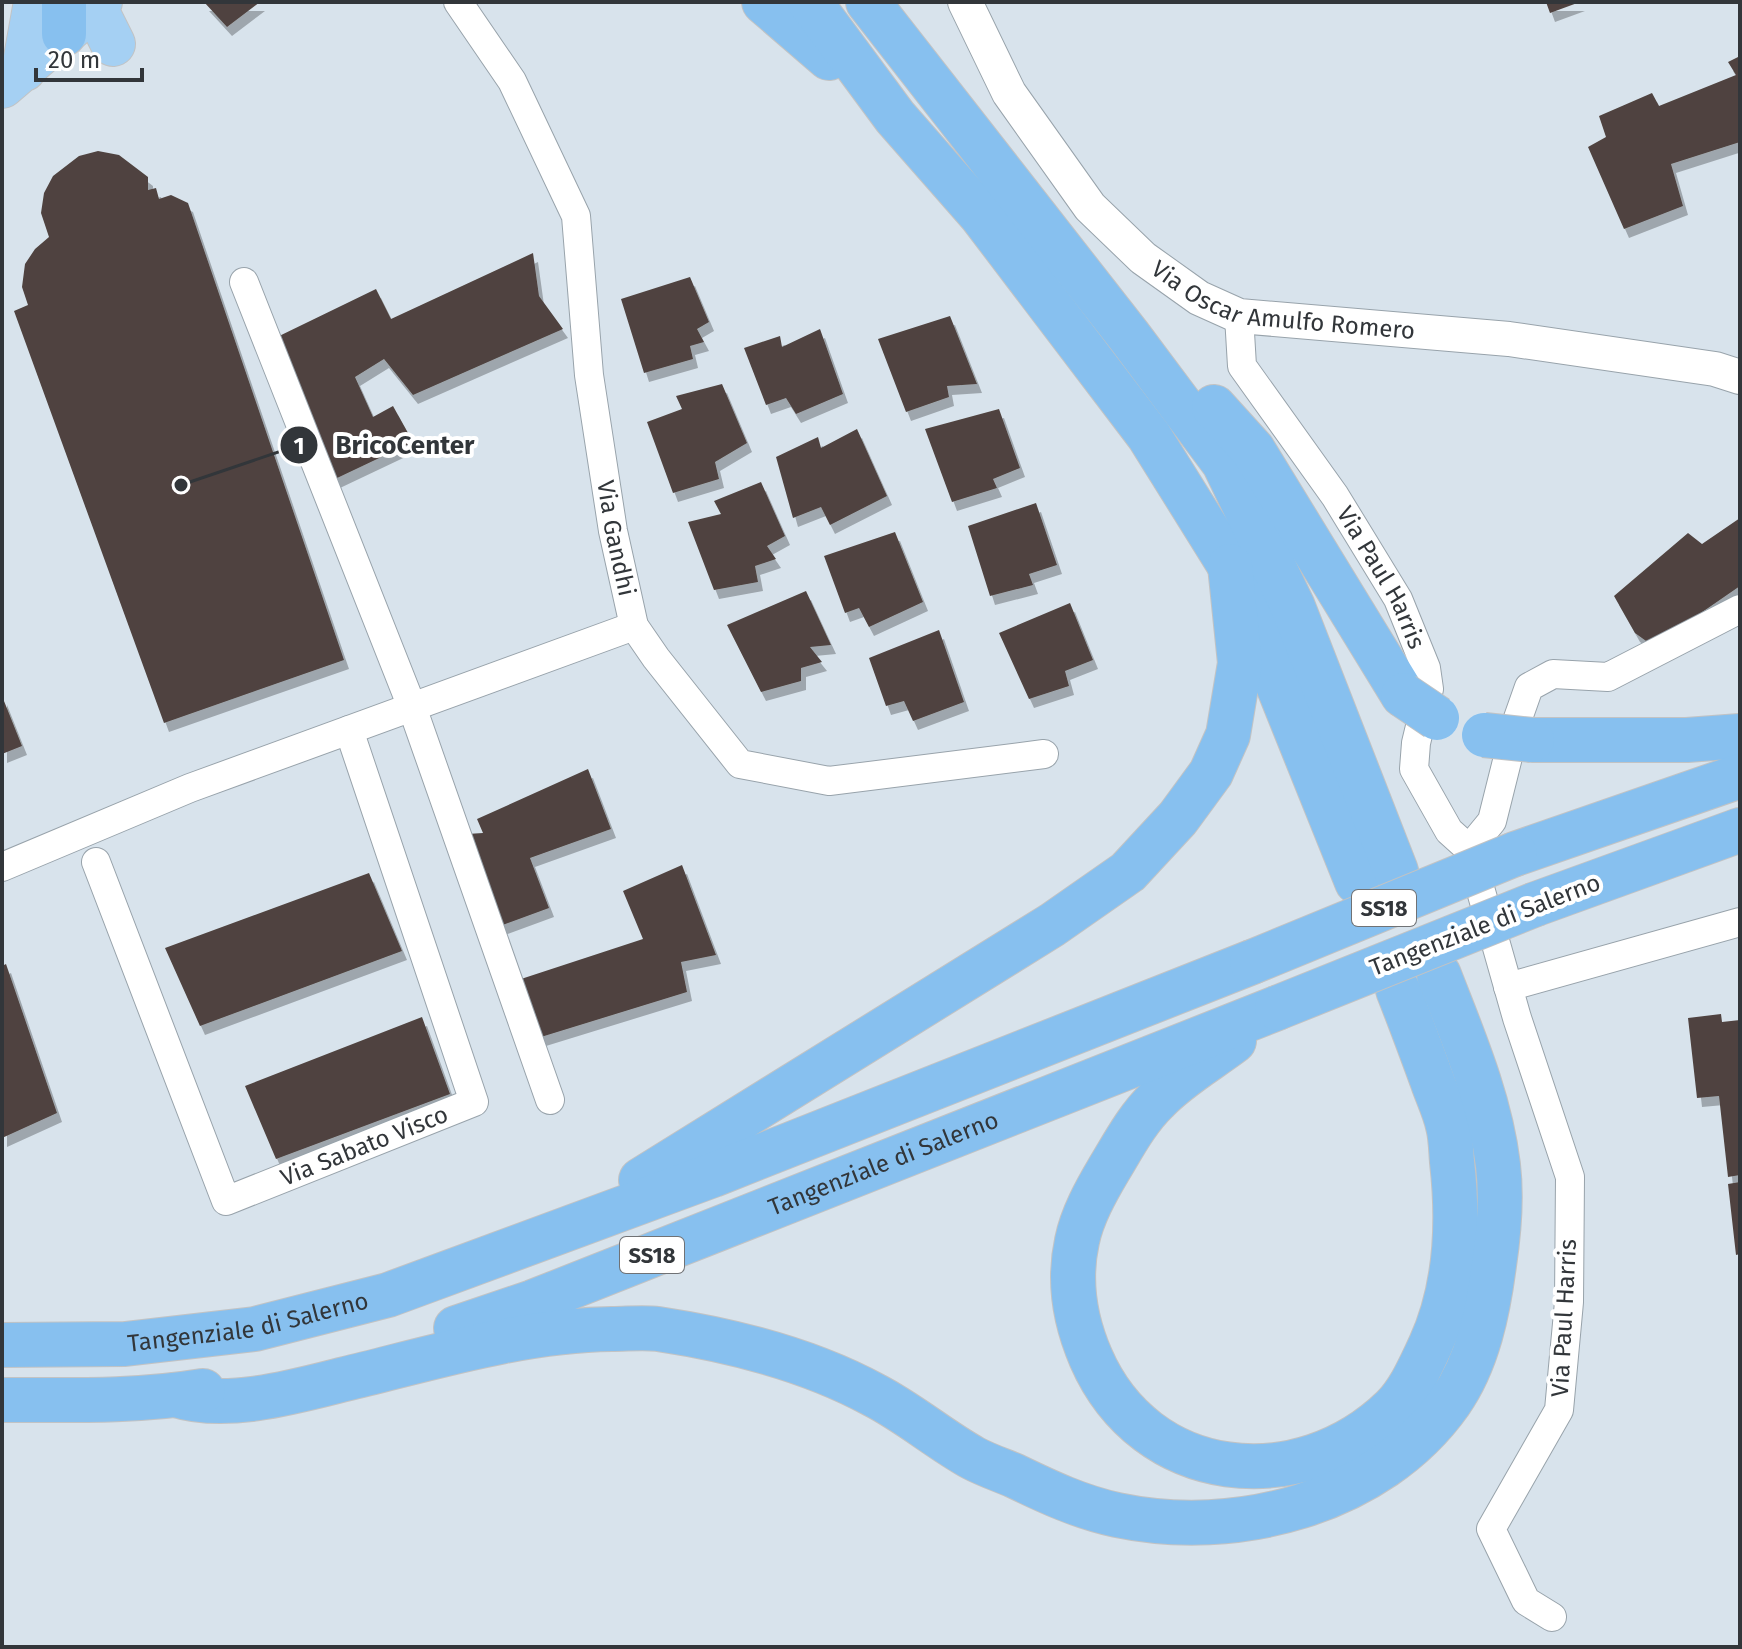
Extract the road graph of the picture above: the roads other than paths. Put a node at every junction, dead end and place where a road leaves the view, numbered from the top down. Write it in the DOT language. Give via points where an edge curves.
graph roads {
  1 [pos="458,2"];
  2 [pos="764,2"];
  3 [pos="810,2"];
  4 [pos="868,2"];
  5 [pos="904,2"];
  6 [pos="965,2"];
  7 [pos="78,15"];
  8 [pos="13,78"];
  9 [pos="949,104"];
  10 [pos="895,117"];
  11 [pos="244,282"];
  12 [pos="1239,316"];
  13 [pos="1129,336"];
  14 [pos="1740,377"];
  15 [pos="1230,566"];
  16 [pos="1740,609"];
  17 [pos="634,626"];
  18 [pos="412,707"];
  19 [pos="349,730"];
  20 [pos="1740,736"];
  21 [pos="1044,754"];
  22 [pos="1740,776"];
  23 [pos="1740,830"];
  24 [pos="1469,849"];
  25 [pos="96,862"];
  26 [pos="2,867"];
  27 [pos="1740,922"];
  28 [pos="1439,975"];
  29 [pos="1508,987"];
  30 [pos="1398,990"];
  31 [pos="1277,1008"];
  32 [pos="550,1100"];
  33 [pos="517,1249"];
  34 [pos="2,1345"];
  35 [pos="176,1395"];
  36 [pos="2,1400"];
  37 [pos="1552,1617"];
  1 -- 17 [label="street, Via Gandhi" via="512,81 576,216 589,375"];
  2 -- 10 [label="highway"];
  3 -- 10 [label="highway"];
  4 -- 9 [label="highway"];
  5 -- 9 [label="highway"];
  6 -- 12 [label="street, Via Oscar Amulfo Romero" via="1009,93 1090,207 1143,258 1199,298"];
  7 -- 8 [label="main road"];
  9 -- 13 [label="highway"];
  10 -- 15 [label="highway" via="981,215 1149,436"];
  11 -- 18 [label="street"];
  12 -- 14 [label="street, Via Oscar Amulfo Romero" via="1509,339"];
  12 -- 24 [label="street, Via Paul Harris" via="1242,366 1335,496 1398,599 1426,668 1429,689 1414,769 1449,831"];
  13 -- 15 [label="highway" via="1224,463 1293,607 1376,876"];
  13 -- 20 [label="highway, bridge" via="1214,407 1253,450 1420,707 1484,735 1532,740"];
  15 -- 33 [label="highway" via="1240,663 1228,735 1211,773 1128,872 662,1168"];
  16 -- 24 [label="street" via="1608,677 1553,674 1529,687 1492,821"];
  17 -- 18 [label="street"];
  17 -- 21 [label="street, Via Gandhi" via="740,764 829,781"];
  18 -- 19 [label="street"];
  18 -- 32 [label="street"];
  19 -- 25 [label="street, Via Sabato Visco" via="474,1102 226,1201"];
  19 -- 26 [label="street" via="190,788"];
  22 -- 33 [label="highway, Tangenziale di Salerno / SS18, bridge" via="1515,854"];
  23 -- 31 [label="highway, Tangenziale di Salerno / SS18, bridge" via="1536,904"];
  24 -- 29 [label="street, Via Paul Harris"];
  27 -- 29 [label="street"];
  28 -- 35 [label="highway" via="1488,1109 1499,1169 1499,1232 1488,1306 1453,1398 1426,1432 1383,1468 1309,1505 1273,1515 1191,1522 1103,1511 1053,1495 973,1458 872,1393 812,1368 748,1346 653,1329 537,1335 303,1390 233,1400 197,1402"];
  29 -- 37 [label="street, Via Paul Harris" via="1570,1177 1569,1302 1559,1410 1491,1529 1526,1601"];
  30 -- 31 [label="highway" via="1449,1127 1457,1201 1452,1270 1438,1327 1407,1389 1359,1436 1296,1462 1259,1468 1217,1464 1147,1432 1100,1378 1071,1293 1077,1239 1095,1193 1127,1140 1156,1100"];
  31 -- 35 [label="highway, Tangenziale di Salerno / SS18" via="533,1302 369,1356 281,1378"];
  33 -- 34 [label="highway, Tangenziale di Salerno / SS18" via="388,1295 255,1329 125,1344"];
  35 -- 36 [label="highway, Tangenziale di Salerno / SS18"];
}
